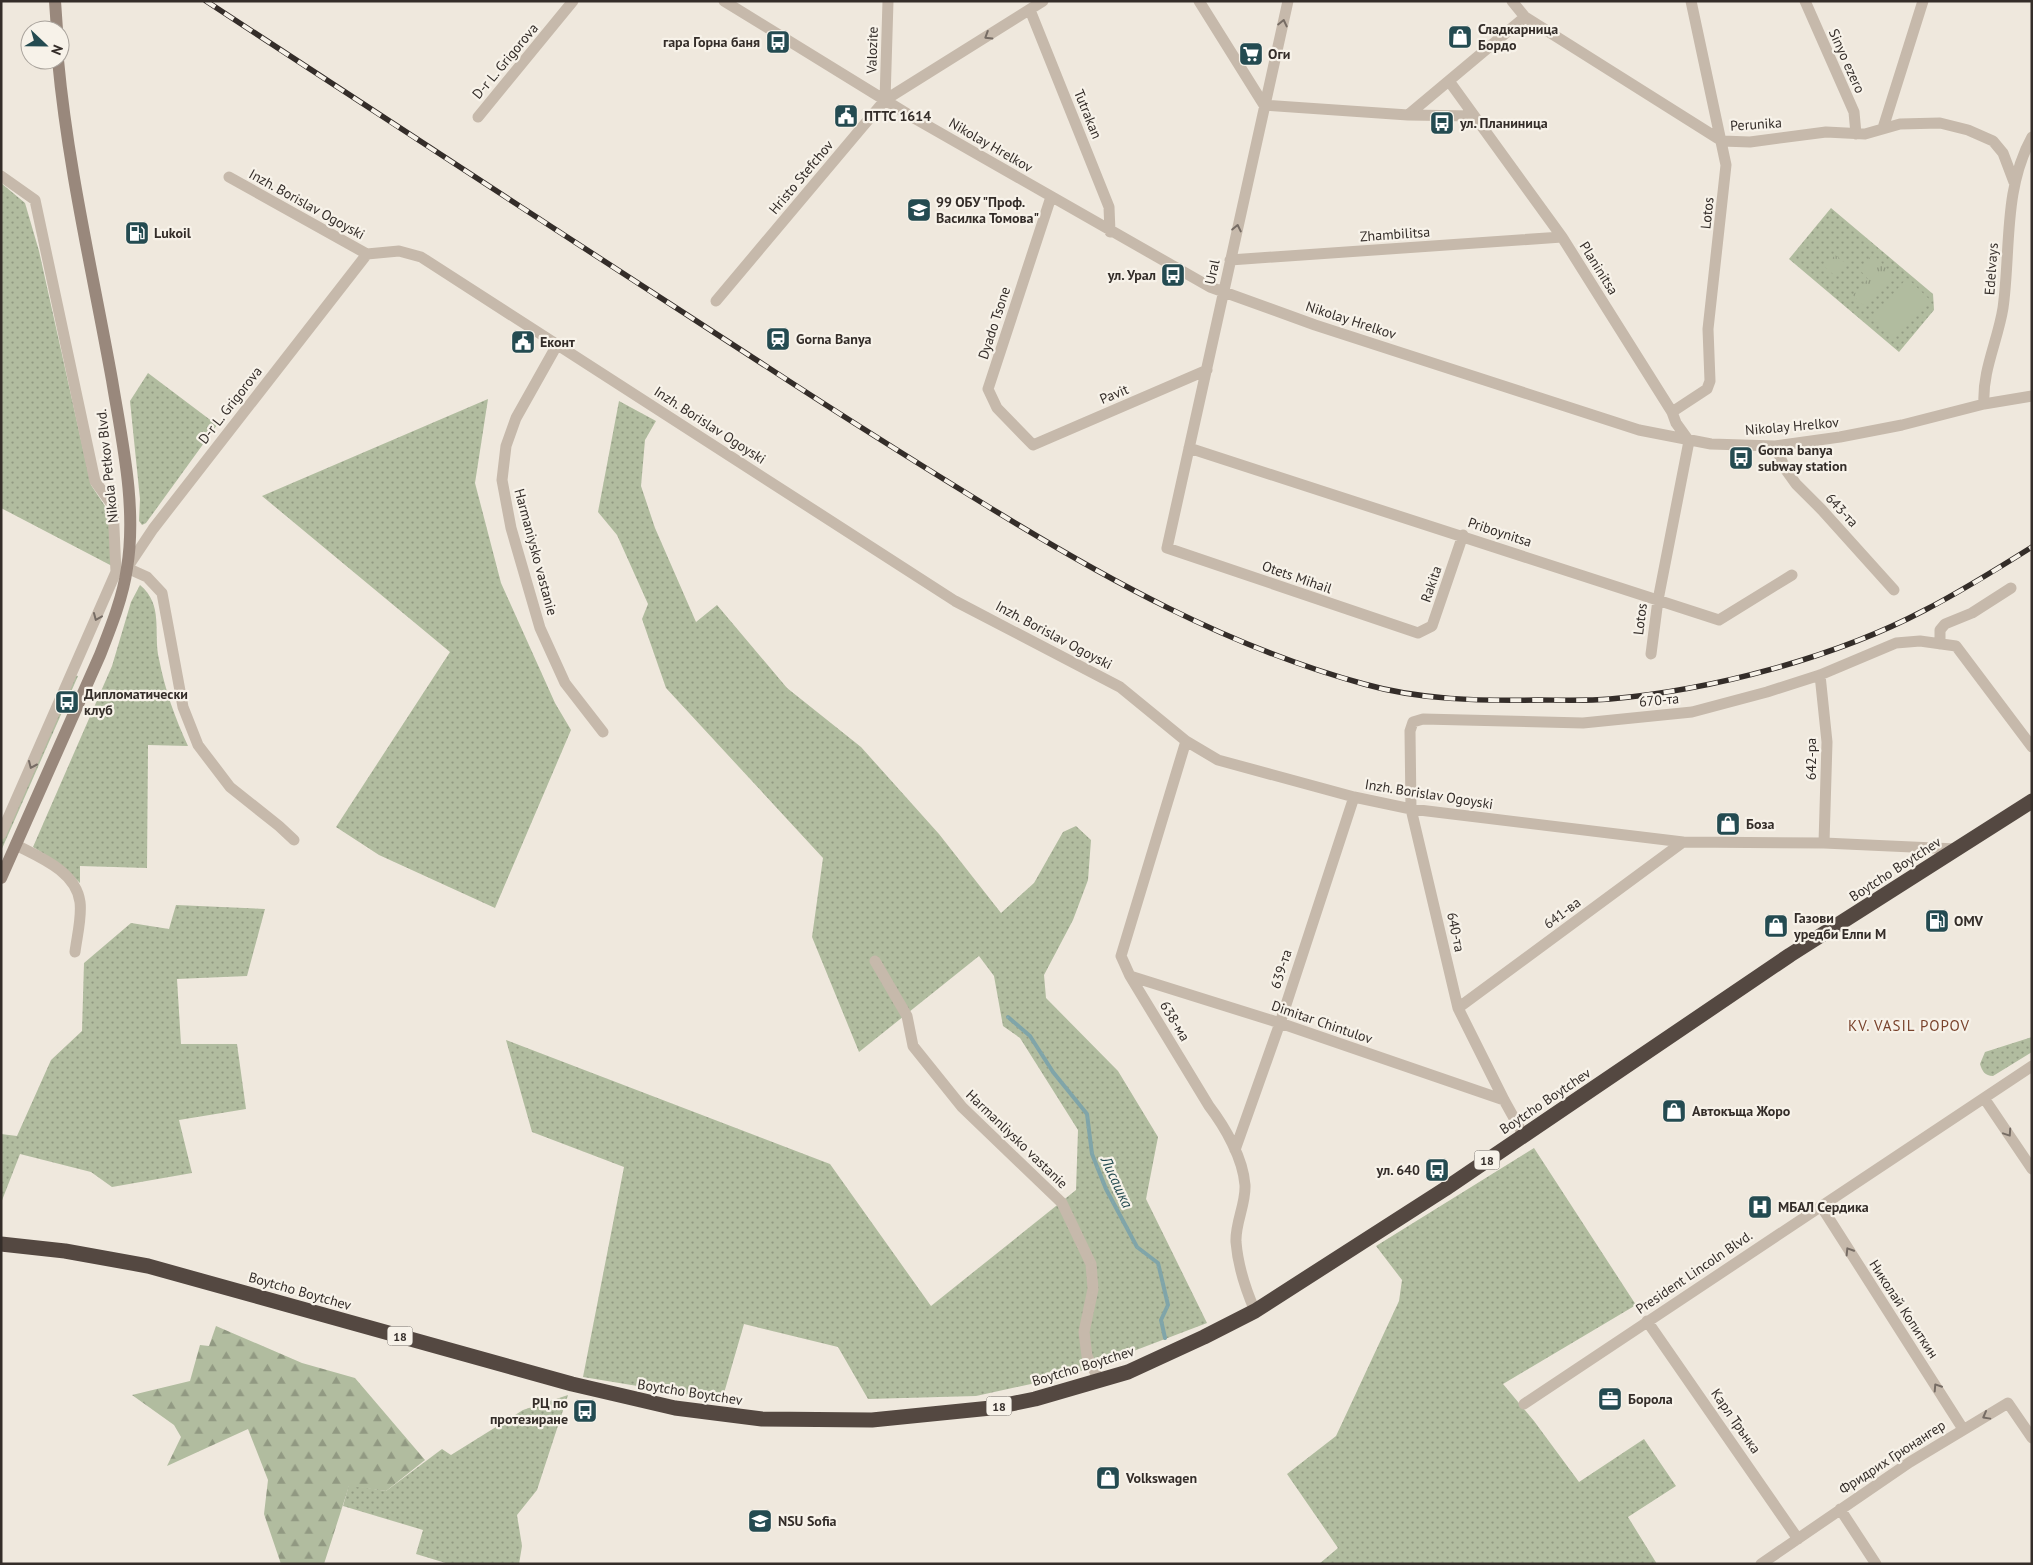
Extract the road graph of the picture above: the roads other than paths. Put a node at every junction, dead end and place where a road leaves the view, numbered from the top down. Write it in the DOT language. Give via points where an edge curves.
graph roads {
  1 [pos="56,1"];
  2 [pos="574,1"];
  3 [pos="724,1"];
  4 [pos="888,1"];
  5 [pos="1043,1"];
  6 [pos="1199,1"];
  7 [pos="1288,1"];
  8 [pos="1512,1"];
  9 [pos="1690,1"];
  10 [pos="1805,1"];
  11 [pos="1923,1"];
  12 [pos="1030,10"];
  13 [pos="1526,18"];
  14 [pos="57,20"];
  15 [pos="60,70"];
  16 [pos="1449,81"];
  17 [pos="885,100"];
  18 [pos="1264,105"];
  19 [pos="1408,115"];
  20 [pos="1474,116"];
  21 [pos="478,117"];
  22 [pos="1883,128"];
  23 [pos="1856,134"];
  24 [pos="2032,136"];
  25 [pos="1722,141"];
  26 [pos="1,176"];
  27 [pos="229,177"];
  28 [pos="2014,182"];
  29 [pos="1051,197"];
  30 [pos="1110,232"];
  31 [pos="1562,237"];
  32 [pos="367,254"];
  33 [pos="1230,260"];
  34 [pos="1223,293"];
  35 [pos="716,302"];
  36 [pos="557,344"];
  37 [pos="1207,370"];
  38 [pos="2032,396"];
  39 [pos="1984,404"];
  40 [pos="1672,412"];
  41 [pos="1690,441"];
  42 [pos="1032,445"];
  43 [pos="1775,446"];
  44 [pos="1189,448"];
  45 [pos="1463,535"];
  46 [pos="1166,548"];
  47 [pos="122,570"];
  48 [pos="1792,575"];
  49 [pos="2011,588"];
  50 [pos="1894,590"];
  51 [pos="1658,600"];
  52 [pos="1418,633"];
  53 [pos="1940,644"];
  54 [pos="1651,654"];
  55 [pos="1820,675"];
  56 [pos="1413,722"];
  57 [pos="603,732"];
  58 [pos="1186,741"];
  59 [pos="2032,747"];
  60 [pos="1354,797"];
  61 [pos="2032,801"];
  62 [pos="1411,809"];
  63 [pos="1,834"];
  64 [pos="294,840"];
  65 [pos="1683,842"];
  66 [pos="1824,843"];
  67 [pos="16,844"];
  68 [pos="1956,849"];
  69 [pos="1,878"];
  70 [pos="75,952"];
  71 [pos="875,961"];
  72 [pos="1130,976"];
  73 [pos="1458,1008"];
  74 [pos="1280,1023"];
  75 [pos="2032,1066"];
  76 [pos="1984,1098"];
  77 [pos="1504,1100"];
  78 [pos="1524,1136"];
  79 [pos="1235,1150"];
  80 [pos="2032,1169"];
  81 [pos="1821,1206"];
  82 [pos="1,1244"];
  83 [pos="1255,1311"];
  84 [pos="1647,1322"];
  85 [pos="1099,1380"];
  86 [pos="1524,1404"];
  87 [pos="1963,1429"];
  88 [pos="2032,1438"];
  89 [pos="1840,1509"];
  90 [pos="1798,1539"];
  91 [pos="1761,1564"];
  92 [pos="1876,1564"];
  1 -- 14 [label="street"];
  2 -- 21 [label="street, D-r L. Grigorova"];
  3 -- 17 [label="street, Nikolay Hrelkov"];
  4 -- 17 [label="street, Valozite"];
  5 -- 12 [label="street, Hristo Stefchov"];
  6 -- 18 [label="street"];
  18 -- 7 [label="street, Ural, one-way"];
  8 -- 13 [label="street, Perunika"];
  9 -- 25 [label="street, Lotos"];
  10 -- 23 [label="street, Sinyo ezero" via="1854,112"];
  11 -- 22 [label="street"];
  12 -- 17 [label="street, Hristo Stefchov, one-way"];
  12 -- 30 [label="street, Tutrakan" via="1109,206"];
  13 -- 16 [label="street"];
  13 -- 25 [label="street, Perunika"];
  15 -- 47 [label="street, Nikola Petkov Blvd." via="80,206 122,437 128,502"];
  16 -- 19 [label="street"];
  16 -- 20 [label="street, Planinitsa"];
  17 -- 29 [label="street, Nikolay Hrelkov"];
  17 -- 35 [label="street, Hristo Stefchov"];
  18 -- 19 [label="street"];
  33 -- 18 [label="street, Ural, one-way"];
  19 -- 20 [label="street"];
  20 -- 31 [label="street, Planinitsa"];
  22 -- 23 [label="street, Perunika"];
  22 -- 28 [label="street, Perunika" via="1933,122 1986,137 2003,153"];
  23 -- 25 [label="street, Perunika" via="1826,132 1750,142"];
  24 -- 28 [label="street, Edelvays"];
  25 -- 40 [label="street, Lotos" via="1726,171 1708,329 1710,381 1707,389"];
  26 -- 47 [label="street" via="36,200 95,481 113,506"];
  27 -- 32 [label="street, Inzh. Borislav Ogoyski"];
  28 -- 39 [label="street, Edelvays" via="2002,310 1984,386"];
  29 -- 30 [label="street, Nikolay Hrelkov"];
  29 -- 42 [label="street, Dyado Tsone" via="988,389 997,408"];
  30 -- 34 [label="street, Nikolay Hrelkov"];
  31 -- 33 [label="street, Zhambilitsa"];
  31 -- 40 [label="street, Planinitsa"];
  32 -- 36 [label="street, Inzh. Borislav Ogoyski" via="399,251 421,257"];
  32 -- 47 [label="street, D-r L. Grigorova"];
  33 -- 34 [label="street, Ural"];
  34 -- 37 [label="street, Ural"];
  34 -- 41 [label="street, Nikolay Hrelkov" via="1639,430"];
  36 -- 57 [label="street, Harmaniysko vastanie" via="516,418 506,446 502,480 511,528 540,628 565,683"];
  36 -- 58 [label="street, Inzh. Borislav Ogoyski" via="955,600 1120,687"];
  37 -- 42 [label="street, Pavit"];
  37 -- 44 [label="street, Ural"];
  38 -- 39 [label="street, Nikolay Hrelkov"];
  39 -- 43 [label="street, Nikolay Hrelkov" via="1902,426"];
  40 -- 41 [label="street, Planinitsa"];
  41 -- 43 [label="street, Nikolay Hrelkov" via="1748,447"];
  41 -- 51 [label="street, Lotos"];
  43 -- 50 [label="street, 643-та" via="1796,484"];
  44 -- 45 [label="street, Priboynitsa"];
  44 -- 46 [label="street, Ural"];
  45 -- 51 [label="street, Priboynitsa"];
  45 -- 52 [label="street, Rakita" via="1432,626"];
  46 -- 52 [label="street, Otets Mihail"];
  47 -- 63 [label="street, Nikola Petkov Blvd., one-way"];
  47 -- 64 [label="street" via="147,577 162,593 183,707 198,745 230,787"];
  47 -- 67 [label="street, Nikola Petkov Blvd." via="113,623"];
  48 -- 51 [label="street, Priboynitsa" via="1719,620"];
  49 -- 53 [label="street" via="1972,613 1945,624 1940,630"];
  51 -- 54 [label="street, Lotos"];
  53 -- 55 [label="street, 670-та" via="1920,641 1896,643"];
  53 -- 59 [label="street" via="1956,646"];
  55 -- 56 [label="street, 670-та" via="1692,712 1583,723 1423,719"];
  55 -- 66 [label="street, 642-ра" via="1827,742"];
  56 -- 62 [label="street, 640-та" via="1410,741"];
  58 -- 60 [label="street, Inzh. Borislav Ogoyski" via="1218,760"];
  58 -- 72 [label="street, 638-ма" via="1121,956"];
  60 -- 62 [label="street, Inzh. Borislav Ogoyski"];
  60 -- 74 [label="street, 639-та"];
  61 -- 68 [label="highway, Boytcho Boytchev / 18"];
  62 -- 65 [label="street, Inzh. Borislav Ogoyski"];
  62 -- 73 [label="street, 640-та"];
  65 -- 66 [label="street, Inzh. Borislav Ogoyski"];
  65 -- 73 [label="street, 641-ва"];
  66 -- 68 [label="street, Inzh. Borislav Ogoyski"];
  67 -- 69 [label="street, Nikola Petkov Blvd."];
  67 -- 70 [label="street" via="63,872 76,890 80,902"];
  68 -- 78 [label="highway, Boytcho Boytchev / 18" via="1782,961"];
  71 -- 85 [label="street, Harmanliysko vastanie" via="907,1016 913,1046 962,1107 1062,1203 1091,1264 1093,1289 1084,1332 1087,1356"];
  72 -- 74 [label="street, Dimitar Chintulov"];
  72 -- 79 [label="street, 638-ма" via="1208,1106 1223,1125"];
  73 -- 77 [label="street, 640-та"];
  74 -- 77 [label="street, Dimitar Chintulov"];
  74 -- 79 [label="street, 639-та"];
  75 -- 76 [label="street, President Lincoln Blvd."];
  76 -- 80 [label="street, one-way"];
  76 -- 81 [label="street, President Lincoln Blvd."];
  77 -- 78 [label="street, 640-та"];
  78 -- 83 [label="highway, Boytcho Boytchev / 18"];
  79 -- 83 [label="street, 638-ма" via="1245,1185 1236,1239 1238,1261 1242,1281"];
  81 -- 84 [label="street, President Lincoln Blvd."];
  87 -- 81 [label="street, Николай Копиткин, one-way"];
  82 -- 85 [label="highway, Boytcho Boytchev / 18" via="66,1251 148,1266 600,1392 725,1415 817,1421 872,1420 991,1408"];
  83 -- 85 [label="highway, Boytcho Boytchev / 18" via="1128,1372"];
  84 -- 86 [label="street, President Lincoln Blvd."];
  84 -- 90 [label="street, Карл Трънка"];
  88 -- 87 [label="street, Фридрих Грюнангер, one-way" via="2008,1403"];
  87 -- 89 [label="street, Фридрих Грюнангер"];
  89 -- 90 [label="street, Фридрих Грюнангер"];
  89 -- 92 [label="street"];
  90 -- 91 [label="street, Фридрих Грюнангер"];
}
